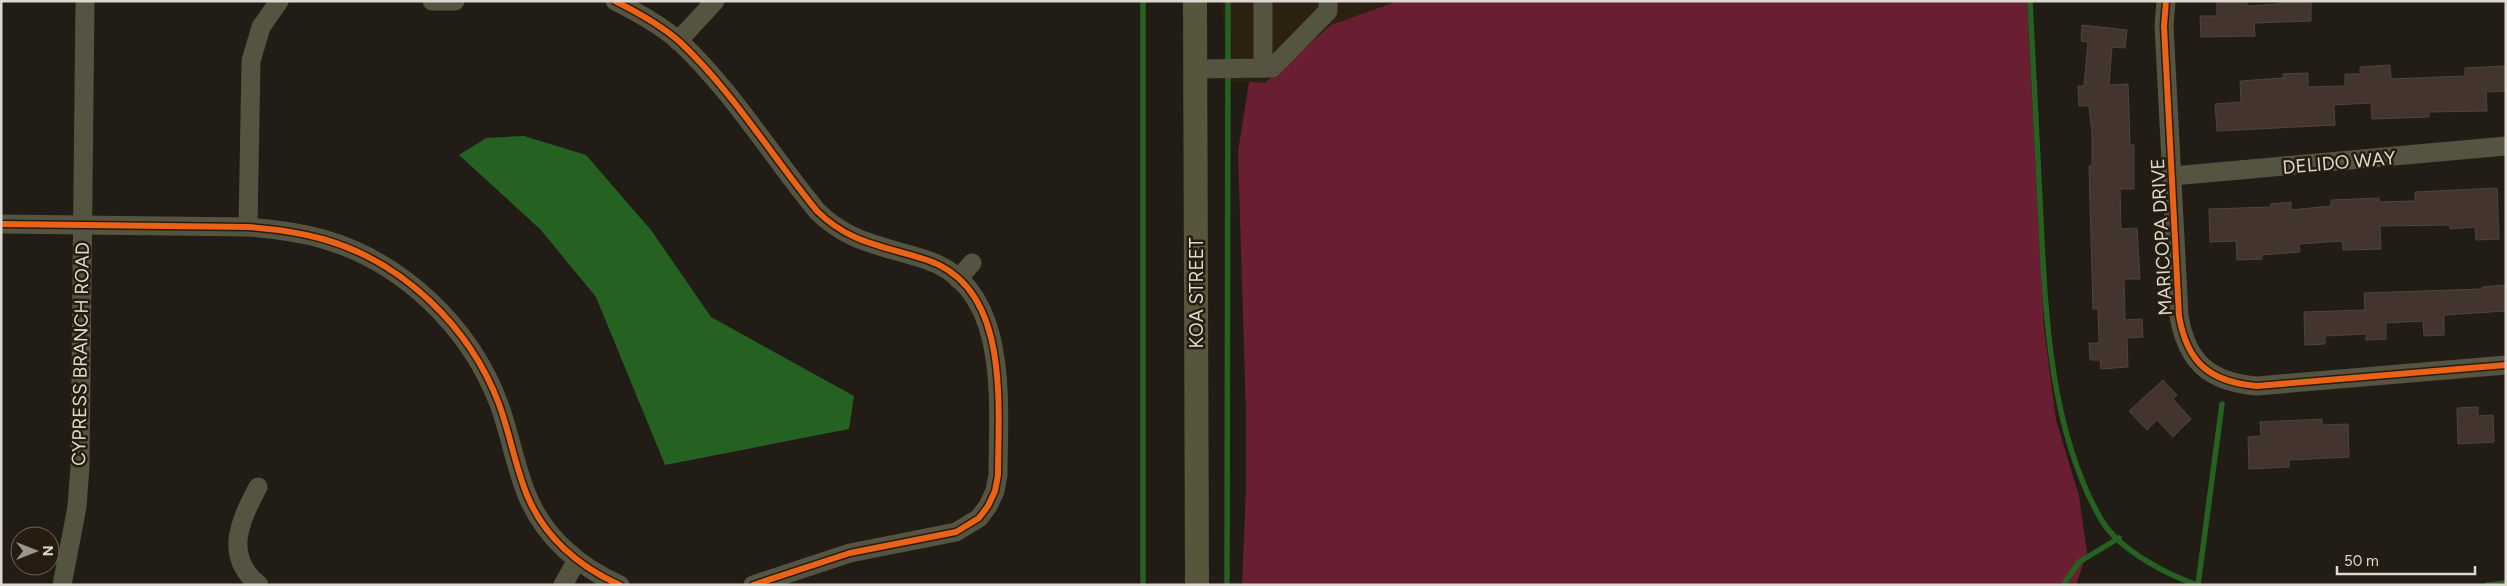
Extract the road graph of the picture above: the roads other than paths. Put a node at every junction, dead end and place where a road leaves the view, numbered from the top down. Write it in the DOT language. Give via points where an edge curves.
graph roads {
  1 [pos="85,1"];
  2 [pos="279,1"];
  3 [pos="432,1"];
  4 [pos="454,1"];
  5 [pos="615,1"];
  6 [pos="715,1"];
  7 [pos="1195,1"];
  8 [pos="1263,1"];
  9 [pos="1328,1"];
  10 [pos="2166,1"];
  11 [pos="678,41"];
  12 [pos="1263,68"];
  13 [pos="1195,69"];
  14 [pos="2506,146"];
  15 [pos="2173,176"];
  16 [pos="1,224"];
  17 [pos="82,225"];
  18 [pos="248,227"];
  19 [pos="972,263"];
  20 [pos="958,279"];
  21 [pos="2506,365"];
  22 [pos="258,487"];
  23 [pos="577,560"];
  24 [pos="62,585"];
  25 [pos="259,585"];
  26 [pos="563,585"];
  27 [pos="620,585"];
  28 [pos="753,585"];
  29 [pos="1197,585"];
  1 -- 17 [label="street, CYPRESS BRANCH ROAD"];
  2 -- 18 [label="street" via="261,27 250,60"];
  3 -- 4 [label="street"];
  5 -- 11 [label="street"];
  6 -- 11 [label="street"];
  7 -- 13 [label="main road, KOA STREET"];
  8 -- 12 [label="street"];
  9 -- 12 [label="street" via="1328,11 1272,68"];
  10 -- 15 [label="street, MARICOPA DRIVE" via="2164,26"];
  11 -- 20 [label="street" via="734,101 824,218 854,238 929,260"];
  12 -- 13 [label="street"];
  13 -- 29 [label="main road, KOA STREET"];
  14 -- 15 [label="street, DELIDO WAY"];
  15 -- 21 [label="street, MARICOPA DRIVE" via="2181,332 2193,357 2215,376 2227,382 2257,386"];
  16 -- 17 [label="street"];
  17 -- 18 [label="street"];
  17 -- 24 [label="street, CYPRESS BRANCH ROAD" via="80,466 76,516"];
  18 -- 23 [label="street" via="302,233 347,248 386,267 438,310 468,345 491,385 536,514 553,538"];
  19 -- 20 [label="street"];
  20 -- 28 [label="street" via="974,298 986,322 998,372 998,475 988,506 979,518 956,532 850,554"];
  22 -- 25 [label="street" via="244,512 238,539 241,563"];
  23 -- 26 [label="street"];
  23 -- 27 [label="street"];
}
